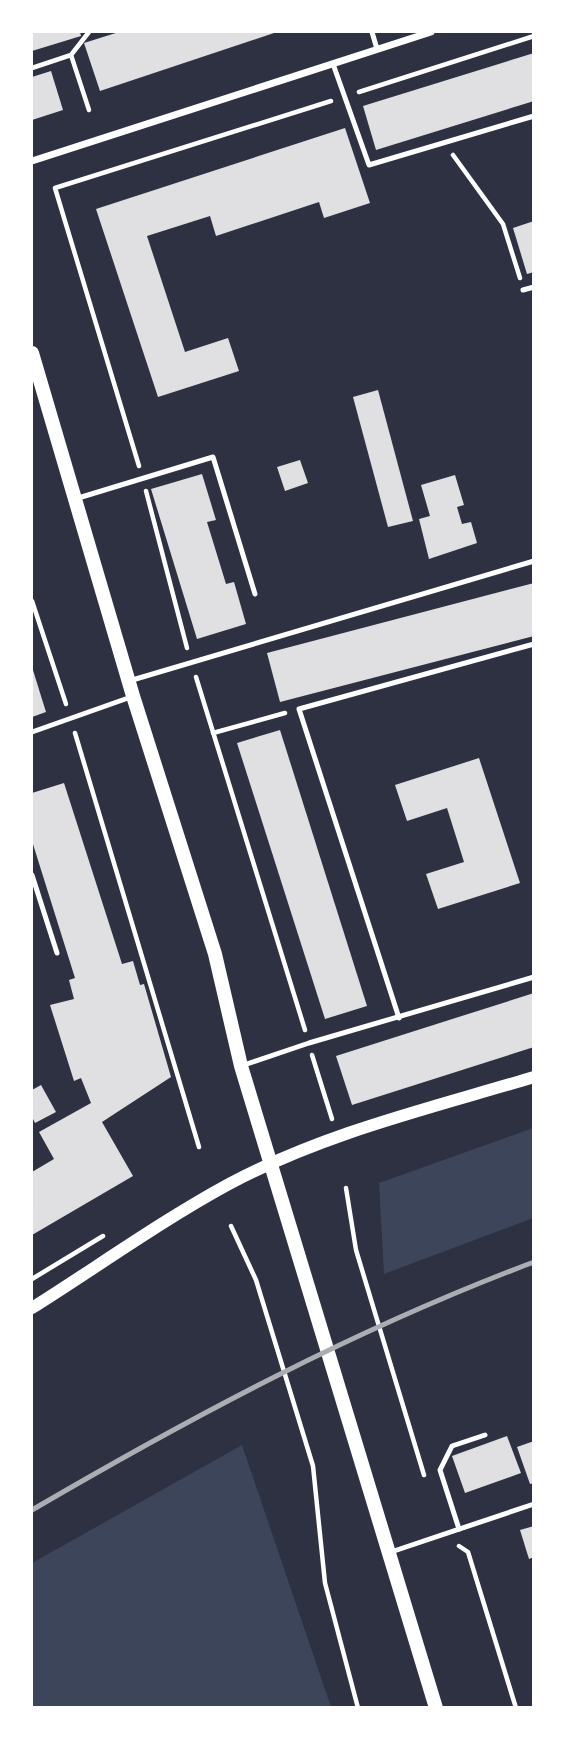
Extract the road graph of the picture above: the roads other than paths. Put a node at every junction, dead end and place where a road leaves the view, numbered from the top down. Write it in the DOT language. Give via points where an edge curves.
graph roads {
  1 [pos="372,32"];
  2 [pos="431,32"];
  3 [pos="377,49"];
  4 [pos="333,64"];
  5 [pos="534,116"];
  6 [pos="32,161"];
  7 [pos="534,287"];
  8 [pos="523,290"];
  9 [pos="32,353"];
  10 [pos="37,394"];
  11 [pos="75,499"];
  12 [pos="534,561"];
  13 [pos="255,594"];
  14 [pos="534,644"];
  15 [pos="128,681"];
  16 [pos="133,696"];
  17 [pos="32,732"];
  18 [pos="32,875"];
  19 [pos="57,953"];
  20 [pos="534,977"];
  21 [pos="399,1018"];
  22 [pos="241,1066"];
  23 [pos="534,1077"];
  24 [pos="271,1165"];
  25 [pos="32,1308"];
  26 [pos="485,1436"];
  27 [pos="534,1504"];
  28 [pos="459,1529"];
  29 [pos="389,1553"];
  30 [pos="436,1707"];
  1 -- 3 [label="lane"];
  2 -- 3 [label="street"];
  3 -- 4 [label="street"];
  4 -- 5 [label="lane" via="369,165"];
  4 -- 6 [label="street"];
  7 -- 8 [label="lane"];
  9 -- 10 [label="main road"];
  10 -- 11 [label="main road"];
  11 -- 13 [label="lane" via="214,457"];
  11 -- 15 [label="main road"];
  12 -- 15 [label="lane"];
  14 -- 21 [label="lane" via="299,709"];
  15 -- 16 [label="main road"];
  16 -- 17 [label="lane"];
  16 -- 22 [label="main road" via="215,954"];
  18 -- 19 [label="lane"];
  20 -- 21 [label="lane"];
  21 -- 22 [label="lane"];
  22 -- 24 [label="main road"];
  23 -- 24 [label="street" via="337,1136"];
  24 -- 25 [label="street" via="229,1185"];
  24 -- 29 [label="main road"];
  26 -- 28 [label="lane" via="452,1446 440,1470"];
  27 -- 28 [label="lane"];
  28 -- 29 [label="lane"];
  29 -- 30 [label="main road"];
}
